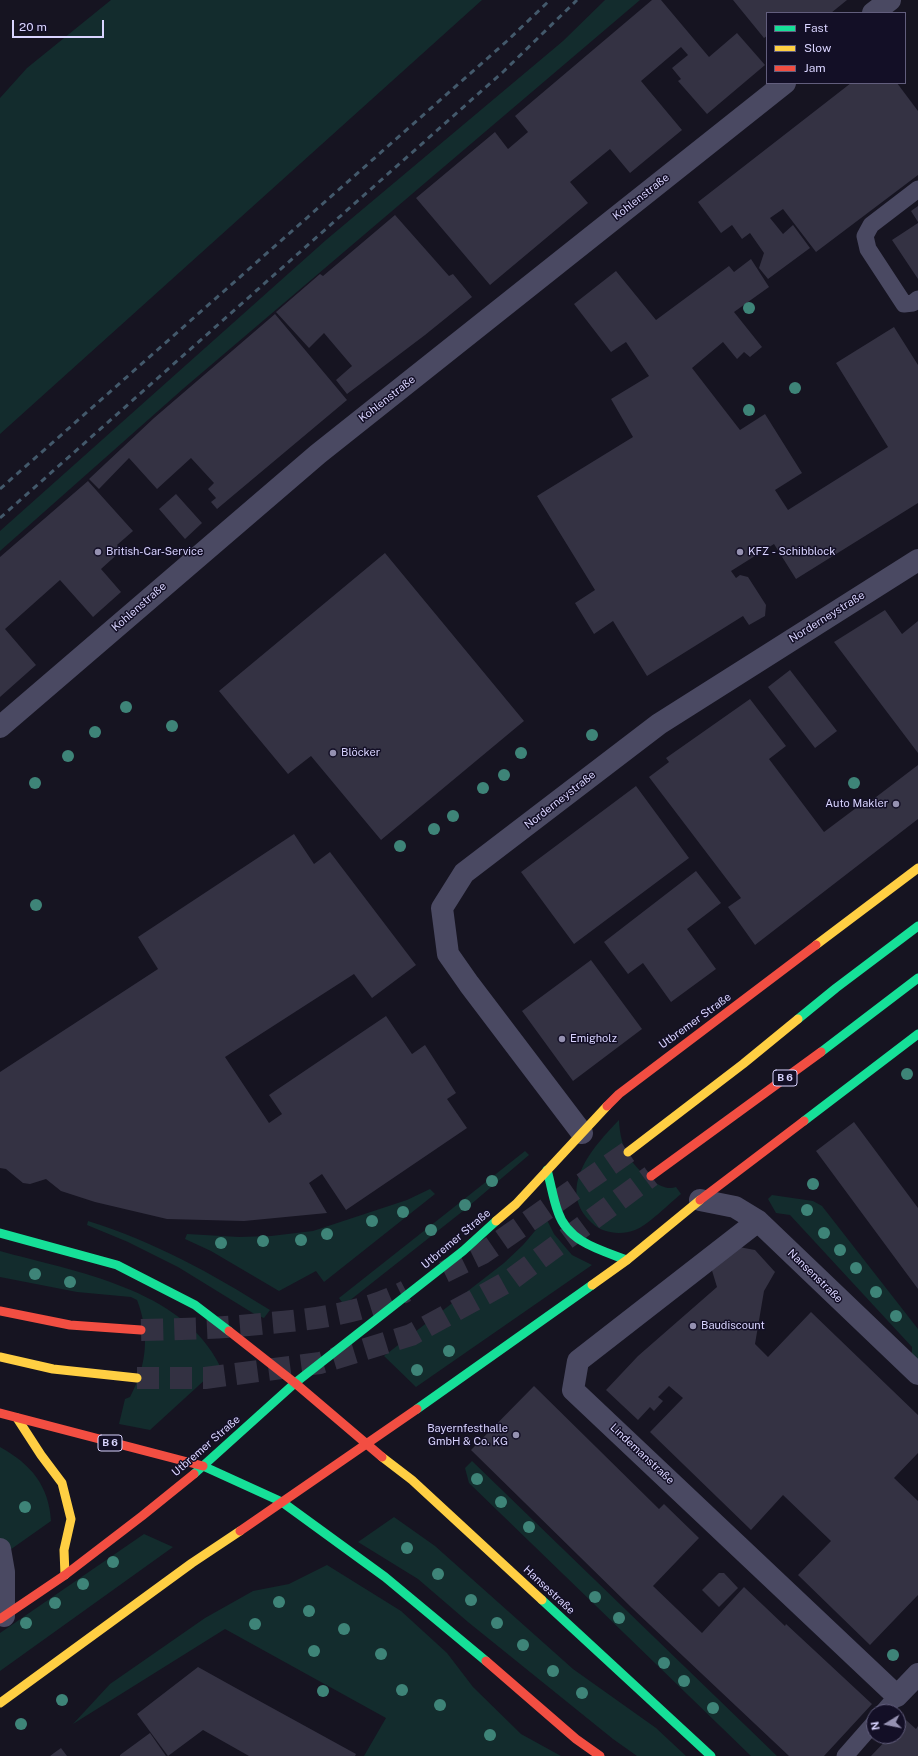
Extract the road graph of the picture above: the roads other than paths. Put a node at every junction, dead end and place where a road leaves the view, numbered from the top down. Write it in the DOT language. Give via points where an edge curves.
graph roads {
  1 [pos="890,0"];
  2 [pos="874,12"];
  3 [pos="784,84"];
  4 [pos="918,188"];
  5 [pos="918,299"];
  6 [pos="918,560"];
  7 [pos="0,727"];
  8 [pos="918,868"];
  9 [pos="918,926"];
  10 [pos="918,978"];
  11 [pos="918,1034"];
  12 [pos="582,1133"];
  13 [pos="628,1152"];
  14 [pos="547,1170"];
  15 [pos="652,1176"];
  16 [pos="700,1200"];
  17 [pos="758,1221"];
  18 [pos="0,1233"];
  19 [pos="627,1260"];
  20 [pos="0,1311"];
  21 [pos="141,1330"];
  22 [pos="0,1357"];
  23 [pos="918,1374"];
  24 [pos="137,1378"];
  25 [pos="296,1383"];
  26 [pos="0,1413"];
  27 [pos="17,1418"];
  28 [pos="368,1445"];
  29 [pos="204,1466"];
  30 [pos="282,1502"];
  31 [pos="0,1549"];
  32 [pos="65,1574"];
  33 [pos="2,1618"];
  34 [pos="918,1674"];
  35 [pos="0,1703"];
  36 [pos="890,1704"];
  37 [pos="866,1732"];
  38 [pos="600,1756"];
  39 [pos="711,1756"];
  40 [pos="845,1756"];
  1 -- 2 [label="street"];
  3 -- 7 [label="street, Kohlenstraße" via="318,454"];
  4 -- 5 [label="lane" via="871,225 865,236 868,249 904,304 913,303"];
  6 -- 12 [label="street, Norderneystraße" via="659,724 464,873 442,908 448,954"];
  8 -- 12 [label="main road, Utbremer Straße" via="619,1094"];
  9 -- 13 [label="main road"];
  10 -- 15 [label="main road, B 6"];
  11 -- 16 [label="main road"];
  12 -- 14 [label="main road, Utbremer Straße"];
  14 -- 19 [label="main road" via="560,1218 569,1232 586,1244"];
  14 -- 25 [label="main road, Utbremer Straße" via="516,1204 463,1251"];
  16 -- 17 [label="street, Nansenstraße" via="735,1207"];
  16 -- 19 [label="main road"];
  17 -- 23 [label="street, Nansenstraße"];
  17 -- 36 [label="street, Lindemanstraße" via="578,1361 573,1390"];
  18 -- 25 [label="main road, Hansestraße" via="117,1265 195,1305"];
  19 -- 28 [label="main road"];
  20 -- 21 [label="main road" via="70,1325"];
  22 -- 24 [label="main road" via="53,1369"];
  25 -- 28 [label="main road, Hansestraße"];
  25 -- 29 [label="main road, Utbremer Straße"];
  26 -- 27 [label="main road, B 6"];
  27 -- 29 [label="main road, B 6"];
  27 -- 32 [label="main road" via="62,1483 71,1519 64,1550"];
  28 -- 30 [label="main road"];
  28 -- 39 [label="main road, Hansestraße" via="412,1480"];
  29 -- 30 [label="main road"];
  29 -- 32 [label="main road, Utbremer Straße"];
  30 -- 35 [label="main road" via="192,1563"];
  30 -- 38 [label="main road" via="384,1577 476,1652 576,1739"];
  31 -- 33 [label="street" via="4,1572"];
  32 -- 33 [label="main road, Utbremer Straße"];
  34 -- 36 [label="street, Lindemanstraße"];
  37 -- 40 [label="lane"];
}
